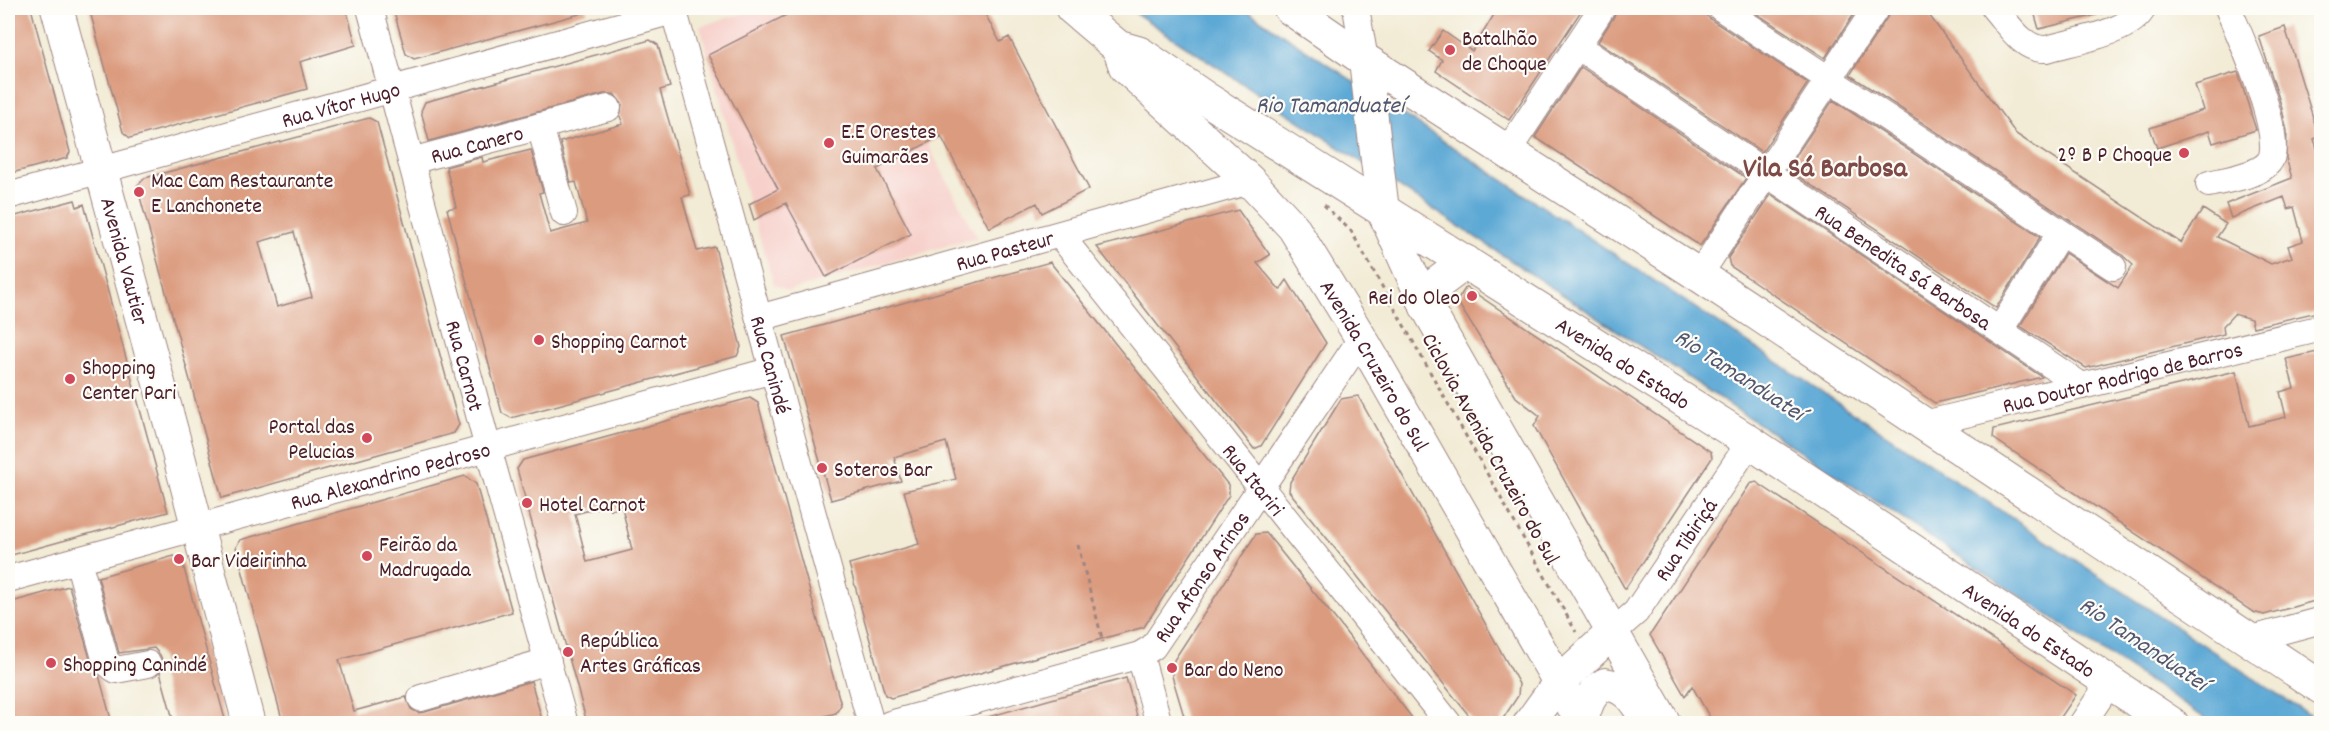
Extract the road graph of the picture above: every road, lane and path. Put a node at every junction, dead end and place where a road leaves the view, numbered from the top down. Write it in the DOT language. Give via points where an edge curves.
graph roads {
  1 [pos="57,8"];
  2 [pos="370,8"];
  3 [pos="1072,8"];
  4 [pos="1290,8"];
  5 [pos="1356,8"];
  6 [pos="1602,8"];
  7 [pos="1721,8"];
  8 [pos="1876,8"];
  9 [pos="1994,8"];
  10 [pos="2143,8"];
  11 [pos="2228,8"];
  12 [pos="673,9"];
  13 [pos="1577,46"];
  14 [pos="1118,47"];
  15 [pos="1365,60"];
  16 [pos="1828,78"];
  17 [pos="392,89"];
  18 [pos="608,108"];
  19 [pos="540,126"];
  20 [pos="1508,152"];
  21 [pos="411,161"];
  22 [pos="101,170"];
  23 [pos="1766,173"];
  24 [pos="1251,181"];
  25 [pos="2209,184"];
  26 [pos="8,196"];
  27 [pos="1323,204"];
  28 [pos="1383,211"];
  29 [pos="564,213"];
  30 [pos="2060,233"];
  31 [pos="1059,235"];
  32 [pos="1466,262"];
  33 [pos="2113,267"];
  34 [pos="1698,275"];
  35 [pos="1426,306"];
  36 [pos="759,318"];
  37 [pos="2322,328"];
  38 [pos="2000,330"];
  39 [pos="1361,339"];
  40 [pos="773,370"];
  41 [pos="2082,386"];
  42 [pos="1924,424"];
  43 [pos="1750,442"];
  44 [pos="488,448"];
  45 [pos="1261,488"];
  46 [pos="197,528"];
  47 [pos="1078,545"];
  48 [pos="78,560"];
  49 [pos="8,579"];
  50 [pos="2322,620"];
  51 [pos="1614,632"];
  52 [pos="2248,640"];
  53 [pos="1104,645"];
  54 [pos="1589,654"];
  55 [pos="1140,655"];
  56 [pos="548,661"];
  57 [pos="148,664"];
  58 [pos="1560,681"];
  59 [pos="2110,682"];
  60 [pos="2322,688"];
  61 [pos="421,698"];
  62 [pos="249,723"];
  63 [pos="566,723"];
  64 [pos="871,723"];
  65 [pos="890,723"];
  66 [pos="1159,723"];
  67 [pos="1449,723"];
  68 [pos="1529,723"];
  69 [pos="1582,723"];
  70 [pos="1648,723"];
  71 [pos="1665,723"];
  72 [pos="2082,723"];
  73 [pos="2172,723"];
  1 -- 22 [label="main road, Avenida Vautier"];
  2 -- 17 [label="street, Rua Carnot"];
  3 -- 14 [label="highway, Avenida do Estado"];
  4 -- 15 [label="highway"];
  5 -- 15 [label="street"];
  6 -- 13 [label="street"];
  7 -- 16 [label="street"];
  8 -- 16 [label="street"];
  9 -- 10 [label="street" via="2028,46 2037,50 2123,27 2137,18"];
  11 -- 25 [label="street" via="2252,63 2275,151 2269,163 2249,174"];
  12 -- 17 [label="street, Rua Vítor Hugo"];
  12 -- 36 [label="street, Rua Canindé"];
  13 -- 20 [label="street"];
  13 -- 23 [label="street, Rua Benedita Sá Barbosa"];
  14 -- 24 [label="main road, Avenida Cruzeiro do Sul" via="1125,67"];
  14 -- 28 [label="highway, Avenida do Estado" via="1139,53"];
  15 -- 20 [label="highway"];
  15 -- 28 [label="main road"];
  16 -- 23 [label="street"];
  16 -- 30 [label="street"];
  17 -- 21 [label="street, Rua Carnot"];
  17 -- 22 [label="street, Rua Vítor Hugo"];
  18 -- 19 [label="street, Rua Canero"];
  19 -- 21 [label="street, Rua Canero"];
  19 -- 29 [label="street, Rua Canero"];
  20 -- 34 [label="highway"];
  21 -- 44 [label="street, Rua Carnot"];
  22 -- 26 [label="street, Rua Vítor Hugo"];
  22 -- 46 [label="main road, Avenida Vautier"];
  23 -- 34 [label="street"];
  23 -- 38 [label="street, Rua Benedita Sá Barbosa"];
  24 -- 31 [label="street, Rua Pasteur"];
  24 -- 39 [label="main road, Avenida Cruzeiro do Sul" via="1293,227"];
  27 -- 54 [label="path, Ciclovia Avenida Cruzeiro do Sul" via="1351,231"];
  28 -- 32 [label="highway, Avenida do Estado"];
  28 -- 35 [label="main road"];
  30 -- 33 [label="street"];
  30 -- 38 [label="street"];
  31 -- 36 [label="street, Rua Pasteur"];
  31 -- 45 [label="street, Rua Itariri"];
  32 -- 35 [label="highway" via="1438,282"];
  32 -- 43 [label="highway, Avenida do Estado"];
  34 -- 42 [label="highway"];
  35 -- 51 [label="main road"];
  36 -- 40 [label="street, Rua Canindé"];
  37 -- 41 [label="street, Rua Doutor Rodrigo de Barros"];
  38 -- 41 [label="street, Rua Benedita Sá Barbosa"];
  39 -- 45 [label="street, Rua Afonso Arinos"];
  39 -- 58 [label="main road, Avenida Cruzeiro do Sul"];
  40 -- 44 [label="street, Rua Alexandrino Pedroso"];
  40 -- 64 [label="street, Rua Canindé"];
  41 -- 42 [label="street, Rua Doutor Rodrigo de Barros"];
  42 -- 52 [label="highway"];
  43 -- 51 [label="street, Rua Tibiriçá" via="1636,612"];
  43 -- 59 [label="highway, Avenida do Estado"];
  44 -- 46 [label="street, Rua Alexandrino Pedroso"];
  44 -- 56 [label="street, Rua Carnot"];
  45 -- 55 [label="street, Rua Afonso Arinos" via="1158,641"];
  45 -- 67 [label="street, Rua Itariri"];
  46 -- 48 [label="street, Rua Alexandrino Pedroso"];
  46 -- 62 [label="main road, Avenida Vautier"];
  47 -- 53 [label="path"];
  48 -- 49 [label="street, Rua Alexandrino Pedroso"];
  48 -- 57 [label="street" via="106,662 116,670"];
  50 -- 52 [label="street"];
  51 -- 54 [label="main road"];
  51 -- 71 [label="main road"];
  52 -- 60 [label="highway"];
  54 -- 58 [label="main road"];
  55 -- 65 [label="street, Rua Afonso Arinos"];
  55 -- 66 [label="street"];
  56 -- 61 [label="street"];
  56 -- 63 [label="street, Rua Carnot"];
  58 -- 68 [label="main road"];
  58 -- 69 [label="main road, Avenida Cruzeiro do Sul"];
  59 -- 72 [label="street"];
  59 -- 73 [label="highway, Avenida do Estado"];
  69 -- 70 [label="main road" via="1588,700 1605,684 1629,694"];
}
